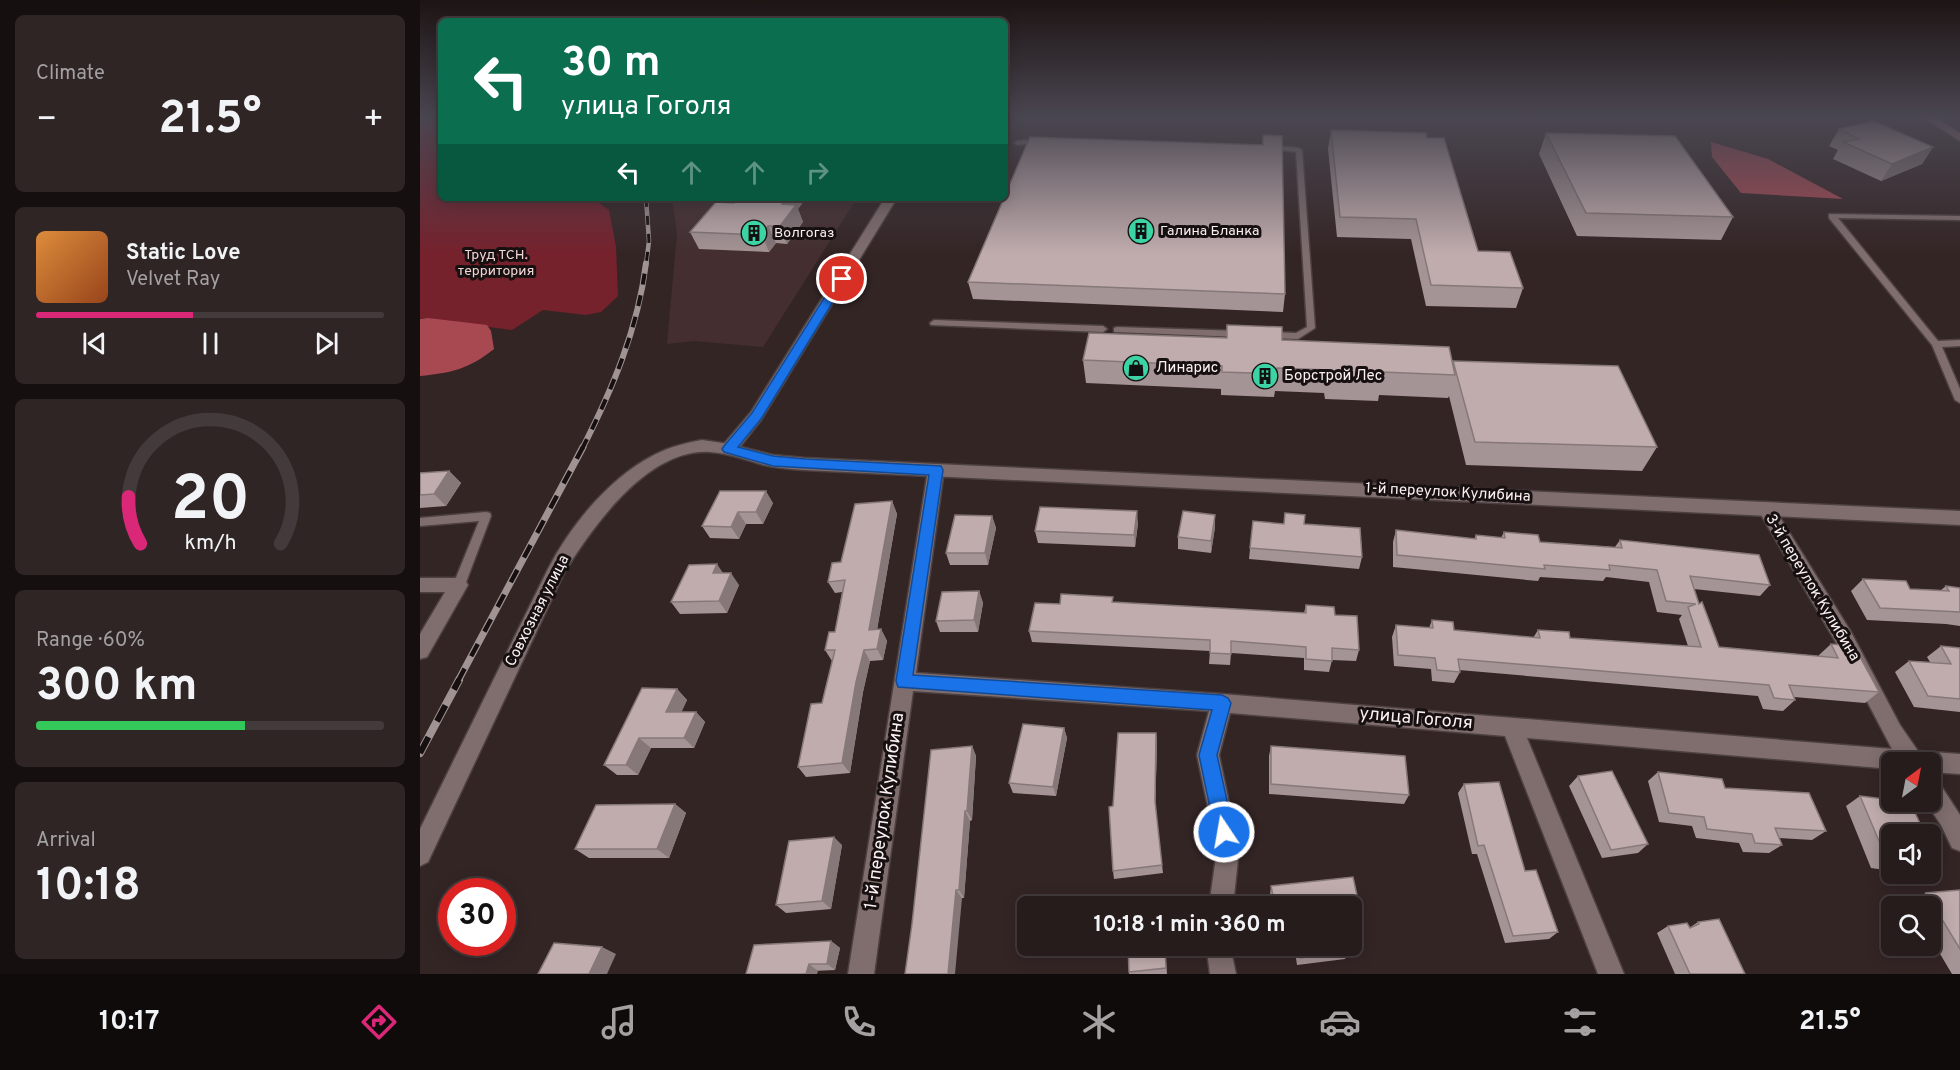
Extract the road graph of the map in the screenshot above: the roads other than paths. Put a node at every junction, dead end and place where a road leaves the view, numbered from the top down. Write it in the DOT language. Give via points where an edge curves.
graph roads {
  1 [pos="1300,163"];
  2 [pos="889,201"];
  3 [pos="1960,218"];
  4 [pos="934,323"];
  5 [pos="1103,329"];
  6 [pos="1117,330"];
  7 [pos="1252,335"];
  8 [pos="1264,335"];
  9 [pos="1960,343"];
  10 [pos="1936,344"];
  11 [pos="1960,400"];
  12 [pos="729,449"];
  13 [pos="936,470"];
  14 [pos="1765,508"];
  15 [pos="1960,518"];
  16 [pos="420,522"];
  17 [pos="420,585"];
  18 [pos="459,585"];
  19 [pos="420,651"];
  20 [pos="904,681"];
  21 [pos="1222,703"];
  22 [pos="1512,727"];
  23 [pos="1912,752"];
  24 [pos="1881,759"];
  25 [pos="1941,763"];
  26 [pos="1960,764"];
  27 [pos="1941,805"];
  28 [pos="1960,840"];
  29 [pos="420,854"];
  30 [pos="1222,896"];
  31 [pos="1220,956"];
  32 [pos="861,974"];
  33 [pos="1223,974"];
  34 [pos="1611,974"];
  1 -- 8 [label="lane" via="1311,328 1298,336"];
  2 -- 12 [label="street" via="762,406"];
  3 -- 10 [label="lane" via="1832,216"];
  4 -- 5 [label="lane"];
  6 -- 7 [label="lane"];
  9 -- 10 [label="lane"];
  10 -- 11 [label="lane"];
  12 -- 13 [label="street, 1-й переулок Кулибина" via="773,461"];
  12 -- 29 [label="street, Совхозная улица" via="687,448 652,463 617,492 572,544"];
  13 -- 14 [label="street, 1-й переулок Кулибина"];
  13 -- 20 [label="street, 1-й переулок Кулибина"];
  14 -- 15 [label="street, 1-й переулок Кулибина"];
  14 -- 23 [label="street, 3-й переулок Кулибина" via="1838,628 1893,732"];
  16 -- 18 [label="lane" via="486,516"];
  17 -- 18 [label="street"];
  18 -- 19 [label="street"];
  20 -- 21 [label="street, улица Гоголя"];
  20 -- 32 [label="street, 1-й переулок Кулибина"];
  21 -- 22 [label="street, улица Гоголя"];
  21 -- 30 [label="street" via="1208,755 1228,850"];
  22 -- 24 [label="street, улица Гоголя"];
  22 -- 34 [label="street"];
  25 -- 26 [label="street, улица Гоголя"];
  27 -- 28 [label="street"];
  31 -- 33 [label="street"];
}
